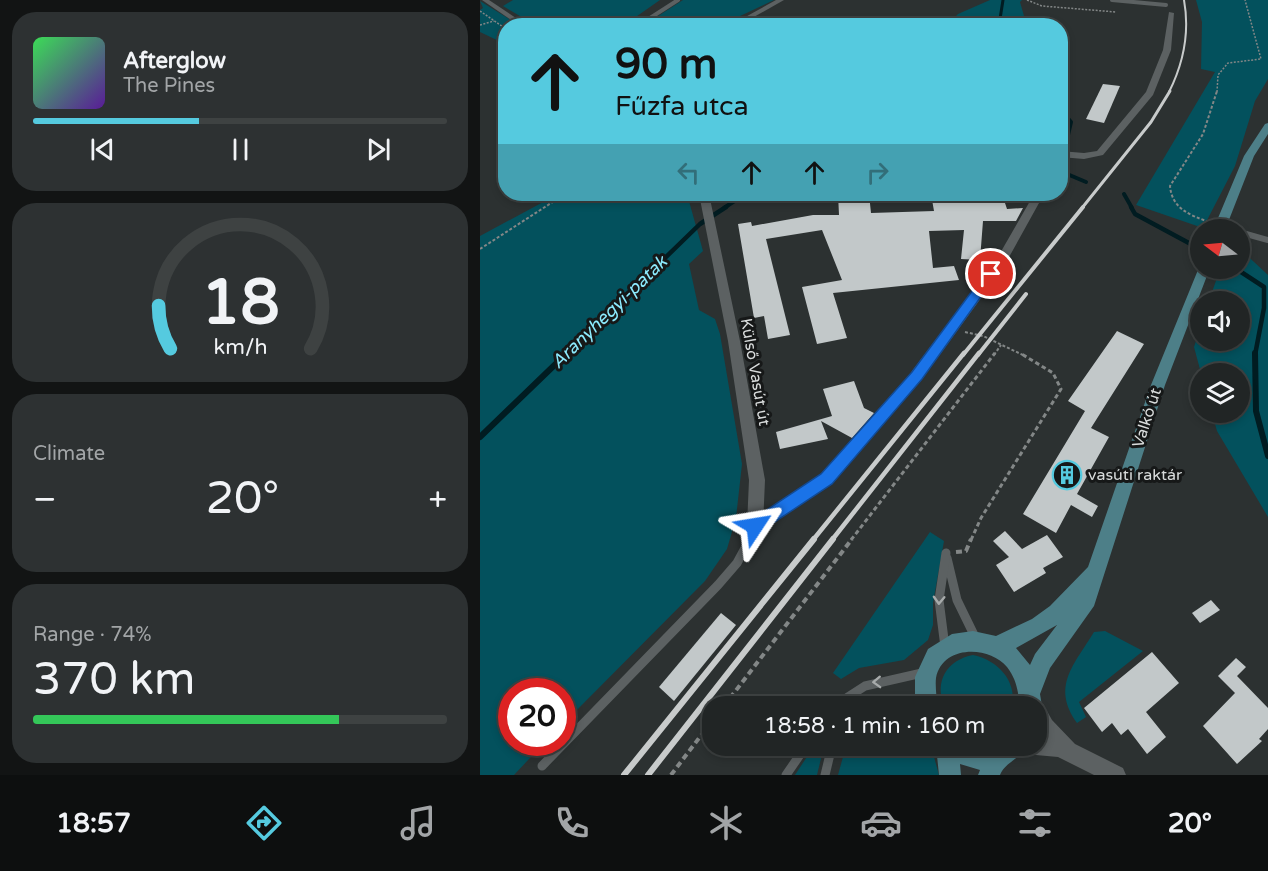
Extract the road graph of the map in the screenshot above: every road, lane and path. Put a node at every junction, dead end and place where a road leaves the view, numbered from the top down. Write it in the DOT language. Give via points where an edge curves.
graph roads {
  1 [pos="485,0"];
  2 [pos="678,0"];
  3 [pos="781,0"];
  4 [pos="1027,0"];
  5 [pos="1112,0"];
  6 [pos="1163,0"];
  7 [pos="1245,0"];
  8 [pos="1166,4"];
  9 [pos="480,11"];
  10 [pos="1122,13"];
  11 [pos="1171,13"];
  12 [pos="513,18"];
  13 [pos="650,18"];
  14 [pos="747,18"];
  15 [pos="494,21"];
  16 [pos="498,24"];
  17 [pos="480,25"];
  18 [pos="1268,126"];
  19 [pos="1268,138"];
  20 [pos="1255,144"];
  21 [pos="1068,155"];
  22 [pos="554,201"];
  23 [pos="706,201"];
  24 [pos="1036,201"];
  25 [pos="1203,219"];
  26 [pos="1227,219"];
  27 [pos="1250,235"];
  28 [pos="1268,240"];
  29 [pos="480,249"];
  30 [pos="1200,279"];
  31 [pos="976,333"];
  32 [pos="1001,345"];
  33 [pos="917,375"];
  34 [pos="755,526"];
  35 [pos="966,551"];
  36 [pos="1096,570"];
  37 [pos="976,639"];
  38 [pos="997,646"];
  39 [pos="945,647"];
  40 [pos="928,671"];
  41 [pos="732,696"];
  42 [pos="844,696"];
  43 [pos="925,696"];
  44 [pos="1029,696"];
  45 [pos="1034,696"];
  46 [pos="1047,729"];
  47 [pos="702,734"];
  48 [pos="1069,751"];
  49 [pos="1047,752"];
  50 [pos="799,756"];
  51 [pos="830,756"];
  52 [pos="949,756"];
  53 [pos="969,756"];
  54 [pos="989,756"];
  55 [pos="542,766"];
  56 [pos="671,775"];
  57 [pos="786,775"];
  58 [pos="825,775"];
  59 [pos="950,775"];
  60 [pos="1116,775"];
  1 -- 12 [label="street"];
  2 -- 13 [label="lane"];
  3 -- 14 [label="street"];
  4 -- 10 [label="path" via="1042,6"];
  5 -- 8 [label="lane"];
  6 -- 8 [label="lane"];
  7 -- 25 [label="path" via="1261,59 1228,63 1218,75 1219,91 1202,136 1170,186 1172,201"];
  8 -- 11 [label="lane"];
  9 -- 15 [label="path"];
  11 -- 21 [label="street" via="1167,50 1150,93 1106,148 1090,156"];
  15 -- 16 [label="path"];
  15 -- 17 [label="path"];
  18 -- 20 [label="street"];
  19 -- 20 [label="street"];
  20 -- 26 [label="street"];
  22 -- 29 [label="path"];
  23 -- 34 [label="street, Külső Vasút út" via="756,480"];
  24 -- 33 [label="street" via="1004,257"];
  27 -- 28 [label="lane"];
  30 -- 36 [label="street, Valkó út" via="1158,385"];
  31 -- 32 [label="path"];
  32 -- 35 [label="path" via="1053,373 1061,390 981,518"];
  32 -- 41 [label="path"];
  33 -- 34 [label="lane" via="827,479"];
  34 -- 55 [label="lane" via="737,563 718,585"];
  36 -- 38 [label="street" via="1057,613"];
  36 -- 45 [label="street, Valkó út" via="1084,606 1048,652"];
  37 -- 38 [label="street"];
  37 -- 39 [label="street" via="960,640"];
  37 -- 39 [label="lane, one-way" via="958,607 946,553 938,604"];
  38 -- 44 [label="street" via="1018,664"];
  39 -- 40 [label="street"];
  40 -- 42 [label="lane, one-way" via="890,682 868,682"];
  40 -- 43 [label="street"];
  46 -- 48 [label="street"];
  47 -- 56 [label="path"];
  48 -- 49 [label="street"];
  48 -- 60 [label="street"];
  50 -- 57 [label="lane"];
  51 -- 58 [label="lane"];
  52 -- 59 [label="street"];
  53 -- 54 [label="street"];
}
